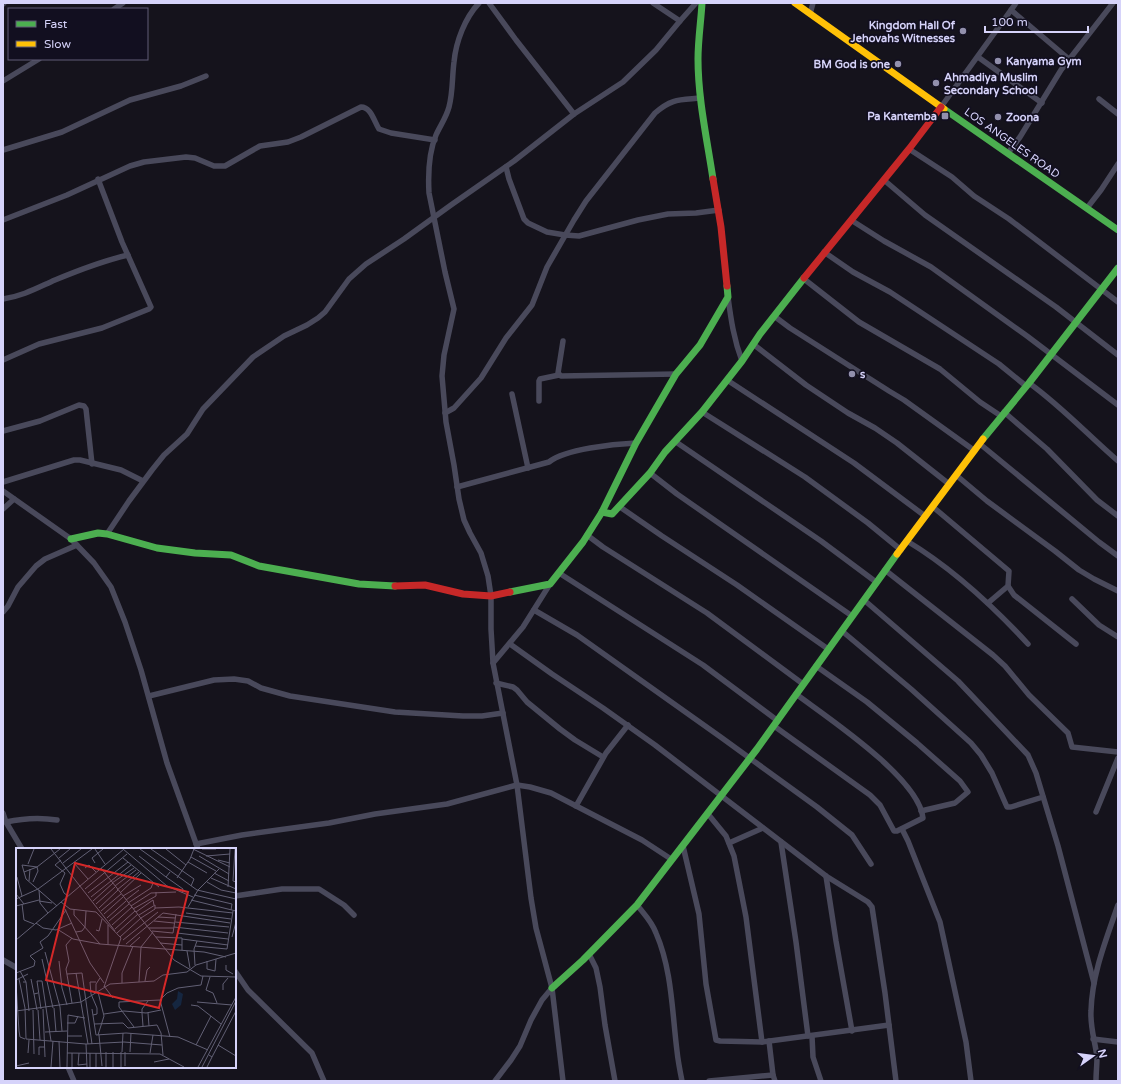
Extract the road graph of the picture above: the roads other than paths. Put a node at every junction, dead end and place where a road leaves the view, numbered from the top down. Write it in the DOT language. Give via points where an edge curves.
graph roads {
  1 [pos="479,3"];
  2 [pos="489,3"];
  3 [pos="653,3"];
  4 [pos="696,3"];
  5 [pos="702,3"];
  6 [pos="795,3"];
  7 [pos="813,3"];
  8 [pos="1016,3"];
  9 [pos="1112,3"];
  10 [pos="1011,10"];
  11 [pos="810,14"];
  12 [pos="680,21"];
  13 [pos="978,57"];
  14 [pos="37,60"];
  15 [pos="1070,60"];
  16 [pos="206,76"];
  17 [pos="3,81"];
  18 [pos="701,98"];
  19 [pos="1099,99"];
  20 [pos="1042,103"];
  21 [pos="942,107"];
  22 [pos="574,114"];
  23 [pos="1118,114"];
  24 [pos="435,140"];
  25 [pos="909,149"];
  26 [pos="3,150"];
  27 [pos="1008,153"];
  28 [pos="1118,164"];
  29 [pos="506,167"];
  30 [pos="98,179"];
  31 [pos="884,180"];
  32 [pos="1086,208"];
  33 [pos="719,210"];
  34 [pos="434,217"];
  35 [pos="3,220"];
  36 [pos="851,220"];
  37 [pos="1118,230"];
  38 [pos="565,235"];
  39 [pos="824,252"];
  40 [pos="128,255"];
  41 [pos="1118,268"];
  42 [pos="804,279"];
  43 [pos="1102,289"];
  44 [pos="728,297"];
  45 [pos="3,299"];
  46 [pos="1118,302"];
  47 [pos="774,316"];
  48 [pos="1076,322"];
  49 [pos="563,341"];
  50 [pos="753,344"];
  51 [pos="1052,354"];
  52 [pos="1118,355"];
  53 [pos="3,360"];
  54 [pos="742,362"];
  55 [pos="676,374"];
  56 [pos="559,375"];
  57 [pos="727,380"];
  58 [pos="1028,384"];
  59 [pos="512,394"];
  60 [pos="539,401"];
  61 [pos="1118,405"];
  62 [pos="702,412"];
  63 [pos="444,413"];
  64 [pos="1002,414"];
  65 [pos="3,431"];
  66 [pos="676,442"];
  67 [pos="636,443"];
  68 [pos="980,444"];
  69 [pos="975,451"];
  70 [pos="1118,461"];
  71 [pos="92,464"];
  72 [pos="528,468"];
  73 [pos="650,474"];
  74 [pos="956,475"];
  75 [pos="143,481"];
  76 [pos="3,482"];
  77 [pos="949,484"];
  78 [pos="457,487"];
  79 [pos="3,491"];
  80 [pos="14,499"];
  81 [pos="933,506"];
  82 [pos="620,507"];
  83 [pos="3,509"];
  84 [pos="602,512"];
  85 [pos="925,516"];
  86 [pos="1118,516"];
  87 [pos="108,534"];
  88 [pos="587,535"];
  89 [pos="71,539"];
  90 [pos="907,541"];
  91 [pos="77,545"];
  92 [pos="901,550"];
  93 [pos="1118,556"];
  94 [pos="886,570"];
  95 [pos="559,573"];
  96 [pos="876,582"];
  97 [pos="550,584"];
  98 [pos="1008,586"];
  99 [pos="1118,590"];
  100 [pos="491,596"];
  101 [pos="1072,599"];
  102 [pos="864,600"];
  103 [pos="988,604"];
  104 [pos="534,610"];
  105 [pos="3,612"];
  106 [pos="852,616"];
  107 [pos="842,631"];
  108 [pos="1118,637"];
  109 [pos="510,644"];
  110 [pos="1028,644"];
  111 [pos="1076,644"];
  112 [pos="828,649"];
  113 [pos="493,663"];
  114 [pos="816,666"];
  115 [pos="496,683"];
  116 [pos="803,684"];
  117 [pos="796,694"];
  118 [pos="149,696"];
  119 [pos="503,713"];
  120 [pos="776,723"];
  121 [pos="628,725"];
  122 [pos="1118,752"];
  123 [pos="603,757"];
  124 [pos="750,758"];
  125 [pos="1118,758"];
  126 [pos="517,785"];
  127 [pos="721,797"];
  128 [pos="1043,797"];
  129 [pos="576,806"];
  130 [pos="921,811"];
  131 [pos="1096,812"];
  132 [pos="3,813"];
  133 [pos="708,814"];
  134 [pos="57,820"];
  135 [pos="6,822"];
  136 [pos="763,828"];
  137 [pos="902,829"];
  138 [pos="781,842"];
  139 [pos="730,843"];
  140 [pos="197,846"];
  141 [pos="683,846"];
  142 [pos="21,848"];
  143 [pos="671,859"];
  144 [pos="871,864"];
  145 [pos="826,876"];
  146 [pos="236,896"];
  147 [pos="637,905"];
  148 [pos="1118,905"];
  149 [pos="354,915"];
  150 [pos="589,954"];
  151 [pos="3,960"];
  152 [pos="16,967"];
  153 [pos="236,972"];
  154 [pos="1094,983"];
  155 [pos="552,988"];
  156 [pos="889,1025"];
  157 [pos="852,1031"];
  158 [pos="810,1036"];
  159 [pos="1093,1039"];
  160 [pos="769,1041"];
  161 [pos="762,1042"];
  162 [pos="1118,1042"];
  163 [pos="68,1068"];
  164 [pos="774,1078"];
  165 [pos="73,1081"];
  166 [pos="324,1081"];
  167 [pos="495,1081"];
  168 [pos="563,1081"];
  169 [pos="614,1081"];
  170 [pos="682,1081"];
  171 [pos="709,1081"];
  172 [pos="722,1081"];
  173 [pos="821,1081"];
  174 [pos="896,1081"];
  175 [pos="971,1081"];
  176 [pos="1096,1081"];
  1 -- 24 [label="street" via="473,9 457,45 449,109"];
  2 -- 22 [label="street"];
  3 -- 12 [label="street"];
  4 -- 12 [label="street"];
  5 -- 18 [label="street" via="698,58"];
  6 -- 11 [label="street, LOS ANGELES ROAD"];
  7 -- 11 [label="street"];
  8 -- 10 [label="street"];
  9 -- 15 [label="street"];
  10 -- 13 [label="street"];
  10 -- 15 [label="street"];
  11 -- 21 [label="street, LOS ANGELES ROAD"];
  12 -- 22 [label="street" via="656,50 623,82"];
  13 -- 20 [label="street"];
  13 -- 21 [label="street"];
  14 -- 17 [label="street"];
  15 -- 20 [label="street" via="1052,83"];
  16 -- 26 [label="street" via="181,86 130,100 62,132"];
  18 -- 33 [label="street"];
  18 -- 38 [label="street" via="676,100 665,104 655,113 586,201"];
  19 -- 23 [label="street"];
  20 -- 27 [label="street"];
  21 -- 25 [label="street"];
  21 -- 27 [label="street, LOS ANGELES ROAD"];
  22 -- 29 [label="street"];
  24 -- 30 [label="street" via="379,129 368,109 361,107 302,137 260,146 225,166 214,166 195,158 174,158 144,162"];
  24 -- 34 [label="street" via="429,182"];
  25 -- 31 [label="street"];
  25 -- 43 [label="street" via="952,177 974,196"];
  27 -- 32 [label="street, LOS ANGELES ROAD"];
  28 -- 32 [label="street"];
  29 -- 34 [label="street"];
  29 -- 38 [label="street" via="524,219 547,232"];
  30 -- 35 [label="street" via="67,195"];
  30 -- 40 [label="street"];
  31 -- 36 [label="street"];
  31 -- 48 [label="street" via="925,215"];
  32 -- 37 [label="street, LOS ANGELES ROAD"];
  33 -- 38 [label="street" via="668,214 579,236"];
  33 -- 44 [label="street"];
  34 -- 63 [label="street" via="454,309 444,355"];
  34 -- 75 [label="street" via="366,264 318,318 284,336 253,357 203,409 187,434"];
  36 -- 39 [label="street"];
  36 -- 51 [label="street" via="931,267"];
  38 -- 63 [label="street" via="547,267 532,305 506,338 481,378 454,408"];
  39 -- 42 [label="street"];
  39 -- 58 [label="street"];
  40 -- 45 [label="street" via="87,267 26,294"];
  40 -- 53 [label="street" via="150,305 149,309 102,328 39,344"];
  41 -- 43 [label="street"];
  42 -- 47 [label="street"];
  42 -- 64 [label="street" via="859,322 940,369 980,402"];
  43 -- 46 [label="street"];
  43 -- 48 [label="street"];
  44 -- 54 [label="street" via="735,342"];
  44 -- 55 [label="street" via="700,345"];
  47 -- 50 [label="street"];
  47 -- 69 [label="street" via="904,400"];
  48 -- 51 [label="street"];
  48 -- 52 [label="street"];
  49 -- 56 [label="street"];
  50 -- 54 [label="street"];
  50 -- 77 [label="street" via="806,385 900,445"];
  51 -- 58 [label="street"];
  51 -- 61 [label="street"];
  54 -- 57 [label="street"];
  55 -- 56 [label="street" via="585,377"];
  55 -- 67 [label="street"];
  56 -- 60 [label="street" via="540,379"];
  57 -- 62 [label="street"];
  57 -- 85 [label="street" via="854,463"];
  58 -- 64 [label="street"];
  58 -- 70 [label="street" via="1053,401"];
  59 -- 72 [label="street"];
  62 -- 66 [label="street"];
  62 -- 92 [label="street" via="805,477"];
  63 -- 78 [label="street"];
  64 -- 68 [label="street"];
  64 -- 86 [label="street" via="1047,448 1098,500"];
  65 -- 71 [label="street" via="40,421 79,405 84,406"];
  66 -- 73 [label="street"];
  66 -- 96 [label="street" via="821,541"];
  67 -- 72 [label="street" via="569,452 549,462"];
  67 -- 84 [label="street"];
  68 -- 69 [label="street"];
  68 -- 93 [label="street"];
  69 -- 74 [label="street"];
  71 -- 75 [label="street" via="121,470"];
  71 -- 76 [label="street" via="74,460"];
  72 -- 78 [label="street"];
  73 -- 82 [label="street"];
  73 -- 106 [label="street"];
  74 -- 77 [label="street"];
  74 -- 99 [label="street" via="1079,570"];
  75 -- 87 [label="street"];
  77 -- 81 [label="street"];
  78 -- 100 [label="street" via="464,520 484,560"];
  79 -- 80 [label="street"];
  80 -- 83 [label="street"];
  80 -- 89 [label="street"];
  81 -- 85 [label="street"];
  81 -- 98 [label="street" via="1007,569 1010,574"];
  82 -- 84 [label="street" via="612,514"];
  82 -- 112 [label="street" via="738,585"];
  84 -- 88 [label="street"];
  85 -- 90 [label="street"];
  87 -- 89 [label="street" via="98,533"];
  87 -- 100 [label="street" via="157,548 231,555 259,566 359,584 425,585 463,594"];
  88 -- 95 [label="street"];
  88 -- 116 [label="street" via="707,613"];
  89 -- 91 [label="street"];
  90 -- 92 [label="street"];
  90 -- 103 [label="street" via="938,561"];
  91 -- 105 [label="street" via="44,559 36,566"];
  91 -- 118 [label="street" via="94,562 111,587"];
  92 -- 94 [label="street"];
  94 -- 96 [label="street"];
  94 -- 122 [label="street" via="1005,666 1029,695 1068,733 1072,747"];
  95 -- 97 [label="street"];
  95 -- 120 [label="street" via="698,661"];
  96 -- 102 [label="street"];
  97 -- 100 [label="street"];
  97 -- 104 [label="street"];
  98 -- 103 [label="street"];
  98 -- 111 [label="street" via="1014,595"];
  100 -- 113 [label="street"];
  101 -- 108 [label="street" via="1099,626"];
  102 -- 106 [label="street"];
  102 -- 128 [label="street" via="958,681 1022,748 1032,762"];
  103 -- 110 [label="street"];
  104 -- 109 [label="street"];
  104 -- 124 [label="street" via="577,635"];
  106 -- 107 [label="street"];
  107 -- 112 [label="street"];
  107 -- 128 [label="street" via="971,743 992,773 1007,807"];
  109 -- 113 [label="street"];
  109 -- 121 [label="street"];
  112 -- 114 [label="street"];
  113 -- 115 [label="street"];
  114 -- 116 [label="street"];
  114 -- 130 [label="street" via="868,702 912,738 960,781 968,792 955,803"];
  115 -- 119 [label="street"];
  115 -- 123 [label="street" via="513,687 560,729"];
  116 -- 117 [label="street"];
  117 -- 120 [label="street"];
  117 -- 130 [label="street" via="851,734 888,766 916,798"];
  118 -- 119 [label="street" via="214,680 234,679 248,681 261,688 290,696 395,712 463,716"];
  118 -- 140 [label="street" via="167,763"];
  119 -- 126 [label="street"];
  120 -- 124 [label="street"];
  120 -- 137 [label="street" via="870,795 882,809 894,831"];
  121 -- 123 [label="street"];
  121 -- 127 [label="street"];
  123 -- 129 [label="street"];
  124 -- 127 [label="street"];
  124 -- 144 [label="street" via="848,830"];
  125 -- 131 [label="street"];
  126 -- 129 [label="street" via="540,789"];
  126 -- 140 [label="street" via="447,804 242,835"];
  126 -- 155 [label="street" via="536,928"];
  127 -- 133 [label="street"];
  127 -- 136 [label="street"];
  128 -- 154 [label="street"];
  129 -- 143 [label="street" via="642,840"];
  130 -- 137 [label="street" via="922,819"];
  132 -- 135 [label="street"];
  133 -- 139 [label="street"];
  133 -- 141 [label="street"];
  134 -- 135 [label="street" via="29,818"];
  135 -- 142 [label="street"];
  136 -- 138 [label="street"];
  136 -- 139 [label="street"];
  137 -- 175 [label="street" via="940,922 966,1042"];
  138 -- 145 [label="street"];
  138 -- 158 [label="street"];
  139 -- 161 [label="street" via="746,918"];
  141 -- 143 [label="street"];
  141 -- 161 [label="street" via="699,914 706,984 716,1040"];
  143 -- 147 [label="street"];
  145 -- 156 [label="street" via="862,897 872,907"];
  145 -- 157 [label="street"];
  146 -- 149 [label="street" via="282,889 319,889 344,905"];
  147 -- 150 [label="street"];
  147 -- 170 [label="street" via="656,932 665,962"];
  148 -- 154 [label="street" via="1099,958"];
  150 -- 155 [label="street"];
  150 -- 169 [label="street" via="596,968 600,987"];
  151 -- 152 [label="street"];
  153 -- 166 [label="street" via="248,990 312,1053"];
  154 -- 159 [label="street" via="1090,1012"];
  155 -- 167 [label="street" via="542,1000 520,1046"];
  155 -- 168 [label="street"];
  156 -- 157 [label="street"];
  156 -- 174 [label="street"];
  157 -- 158 [label="street"];
  158 -- 160 [label="street"];
  158 -- 173 [label="street"];
  159 -- 162 [label="street"];
  159 -- 176 [label="street" via="1097,1056"];
  160 -- 161 [label="street"];
  160 -- 164 [label="street"];
  163 -- 165 [label="street"];
  164 -- 172 [label="street"];
  171 -- 172 [label="street"];
}
